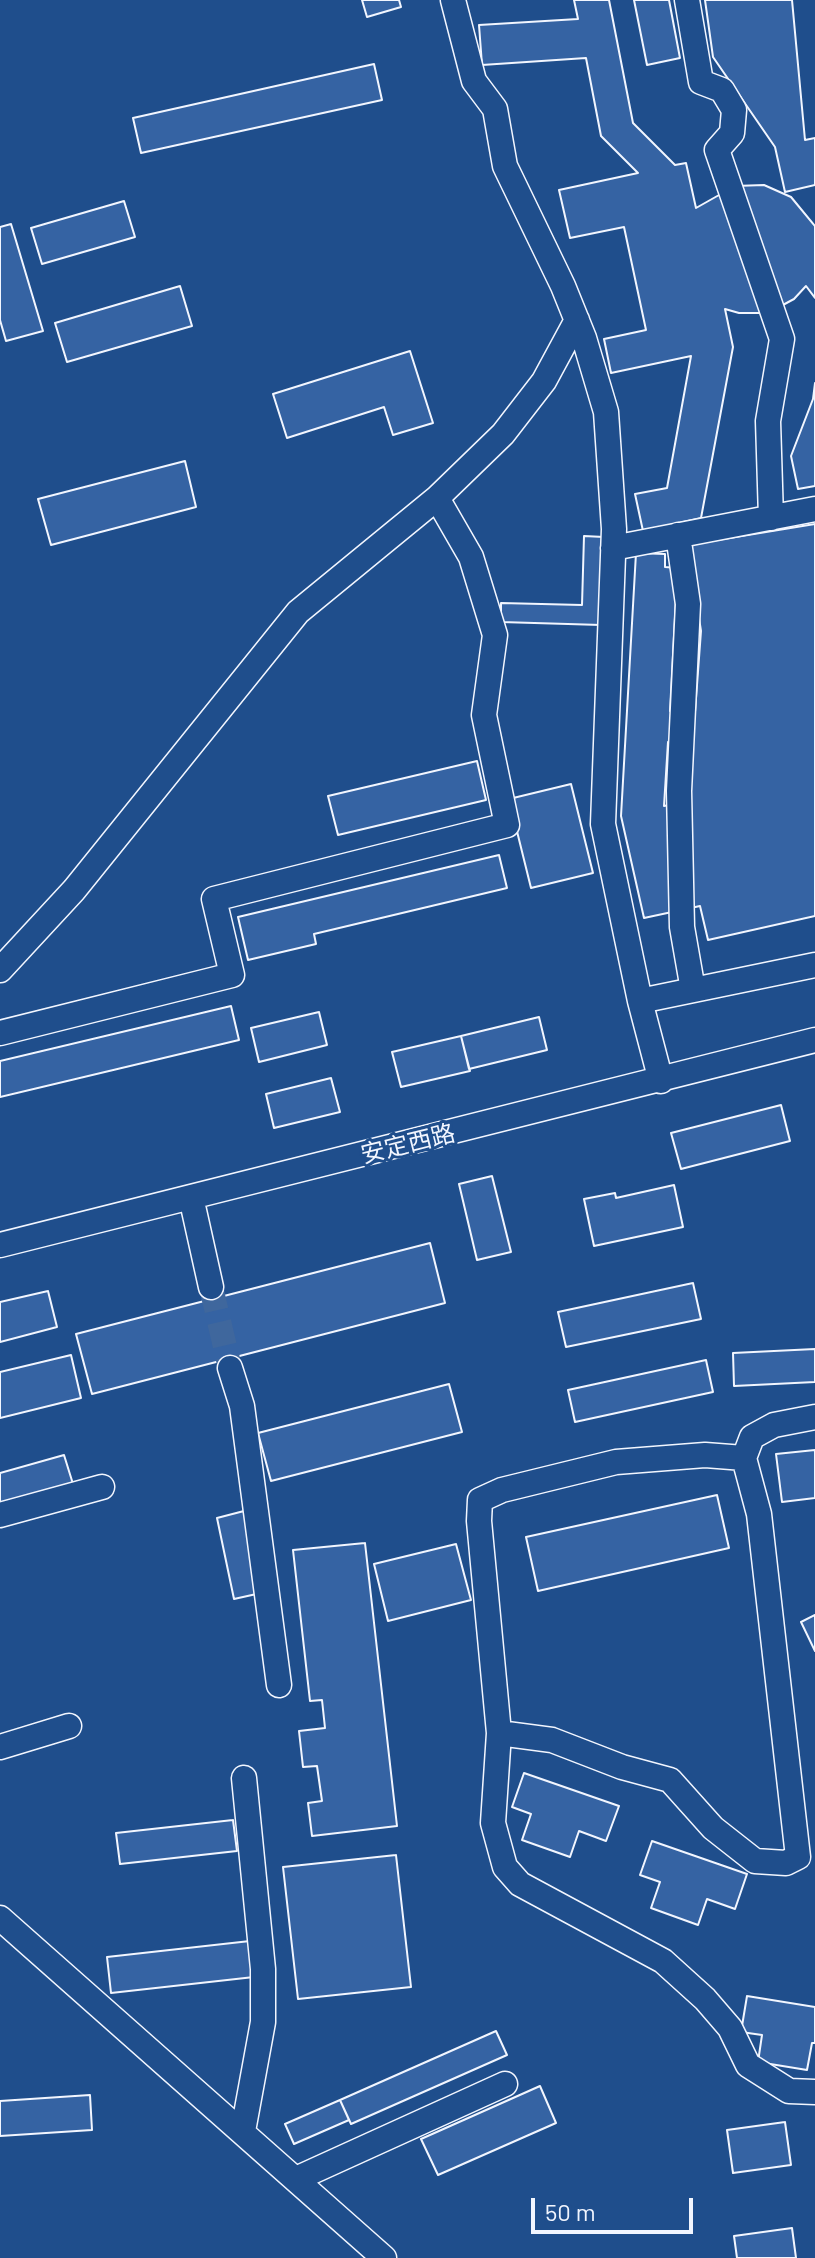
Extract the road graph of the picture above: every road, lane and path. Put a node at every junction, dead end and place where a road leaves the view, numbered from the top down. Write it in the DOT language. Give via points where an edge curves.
graph roads {
  1 [pos="453,0"];
  2 [pos="687,0"];
  3 [pos="577,320"];
  4 [pos="437,498"];
  5 [pos="815,509"];
  6 [pos="771,518"];
  7 [pos="678,535"];
  8 [pos="613,548"];
  9 [pos="815,965"];
  10 [pos="0,970"];
  11 [pos="693,990"];
  12 [pos="640,1001"];
  13 [pos="815,1024"];
  14 [pos="0,1033"];
  15 [pos="815,1040"];
  16 [pos="659,1073"];
  17 [pos="191,1197"];
  18 [pos="0,1228"];
  19 [pos="0,1245"];
  20 [pos="211,1287"];
  21 [pos="230,1368"];
  22 [pos="815,1417"];
  23 [pos="744,1458"];
  24 [pos="102,1487"];
  25 [pos="0,1515"];
  26 [pos="279,1685"];
  27 [pos="69,1726"];
  28 [pos="499,1733"];
  29 [pos="0,1747"];
  30 [pos="244,1778"];
  31 [pos="0,1918"];
  32 [pos="505,2084"];
  33 [pos="815,2092"];
  34 [pos="243,2131"];
  35 [pos="296,2179"];
  36 [pos="384,2258"];
  1 -- 3 [label="street" via="474,81 495,109 505,166"];
  2 -- 6 [label="street" via="701,82 722,90 734,110 732,133 717,150 782,339 768,421"];
  3 -- 4 [label="street" via="544,381 503,434"];
  3 -- 8 [label="street" via="606,412"];
  4 -- 10 [label="street" via="298,612 74,890"];
  4 -- 14 [label="street" via="471,557 495,635 484,715 507,825 214,899 232,975"];
  5 -- 6 [label="street"];
  6 -- 7 [label="street"];
  7 -- 8 [label="street"];
  7 -- 11 [label="street" via="688,604 679,791 682,927"];
  8 -- 12 [label="street" via="603,824"];
  9 -- 11 [label="street"];
  11 -- 12 [label="street"];
  12 -- 16 [label="street"];
  13 -- 16 [label="street, 安定西路"];
  15 -- 16 [label="street, 安定西路"];
  16 -- 17 [label="street, 安定西路"];
  16 -- 18 [label="street, 安定西路"];
  17 -- 19 [label="street, 安定西路"];
  17 -- 20 [label="street"];
  21 -- 26 [label="street" via="242,1406"];
  22 -- 23 [label="street" via="774,1425 752,1437"];
  23 -- 28 [label="street" via="705,1455 616,1462 480,1500"];
  23 -- 28 [label="street" via="759,1514 798,1857 786,1863 755,1861 713,1828 670,1780 552,1740"];
  24 -- 25 [label="street"];
  27 -- 29 [label="street"];
  28 -- 33 [label="street" via="493,1823 505,1867 520,1884 663,1961 730,2028 748,2065 789,2091"];
  30 -- 34 [label="street" via="263,1969 263,2022"];
  31 -- 34 [label="street"];
  32 -- 35 [label="street"];
  34 -- 35 [label="street"];
  35 -- 36 [label="street"];
}
